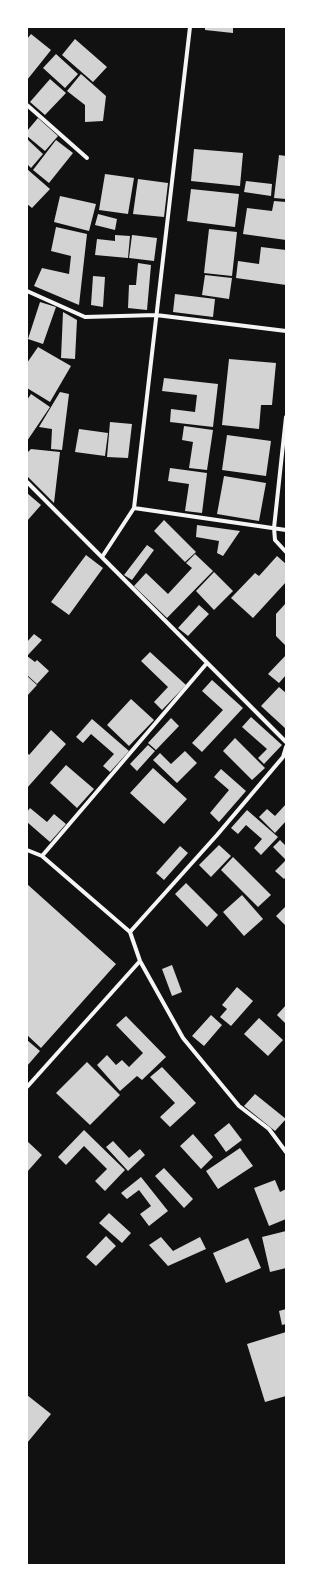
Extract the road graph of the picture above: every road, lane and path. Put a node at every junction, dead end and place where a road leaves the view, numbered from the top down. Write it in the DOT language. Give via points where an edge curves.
graph roads {
  1 [pos="190,27"];
  2 [pos="27,105"];
  3 [pos="87,158"];
  4 [pos="27,291"];
  5 [pos="156,316"];
  6 [pos="286,331"];
  7 [pos="286,417"];
  8 [pos="27,482"];
  9 [pos="134,508"];
  10 [pos="274,528"];
  11 [pos="286,530"];
  12 [pos="286,552"];
  13 [pos="102,557"];
  14 [pos="207,663"];
  15 [pos="286,742"];
  16 [pos="286,747"];
  17 [pos="27,850"];
  18 [pos="42,856"];
  19 [pos="130,932"];
  20 [pos="140,961"];
  21 [pos="27,1087"];
  22 [pos="286,1152"];
  1 -- 5 [label="street"];
  2 -- 3 [label="street"];
  4 -- 5 [label="street" via="84,317"];
  5 -- 6 [label="street"];
  5 -- 9 [label="street"];
  7 -- 10 [label="street"];
  8 -- 13 [label="street"];
  9 -- 10 [label="street"];
  9 -- 13 [label="street"];
  10 -- 11 [label="street"];
  10 -- 12 [label="street" via="275,540"];
  13 -- 14 [label="street"];
  14 -- 15 [label="street"];
  14 -- 18 [label="street"];
  16 -- 19 [label="street" via="283,757"];
  17 -- 18 [label="street"];
  18 -- 19 [label="street"];
  19 -- 20 [label="street"];
  20 -- 21 [label="street"];
  20 -- 22 [label="street" via="183,1038 239,1106 269,1129"];
}
